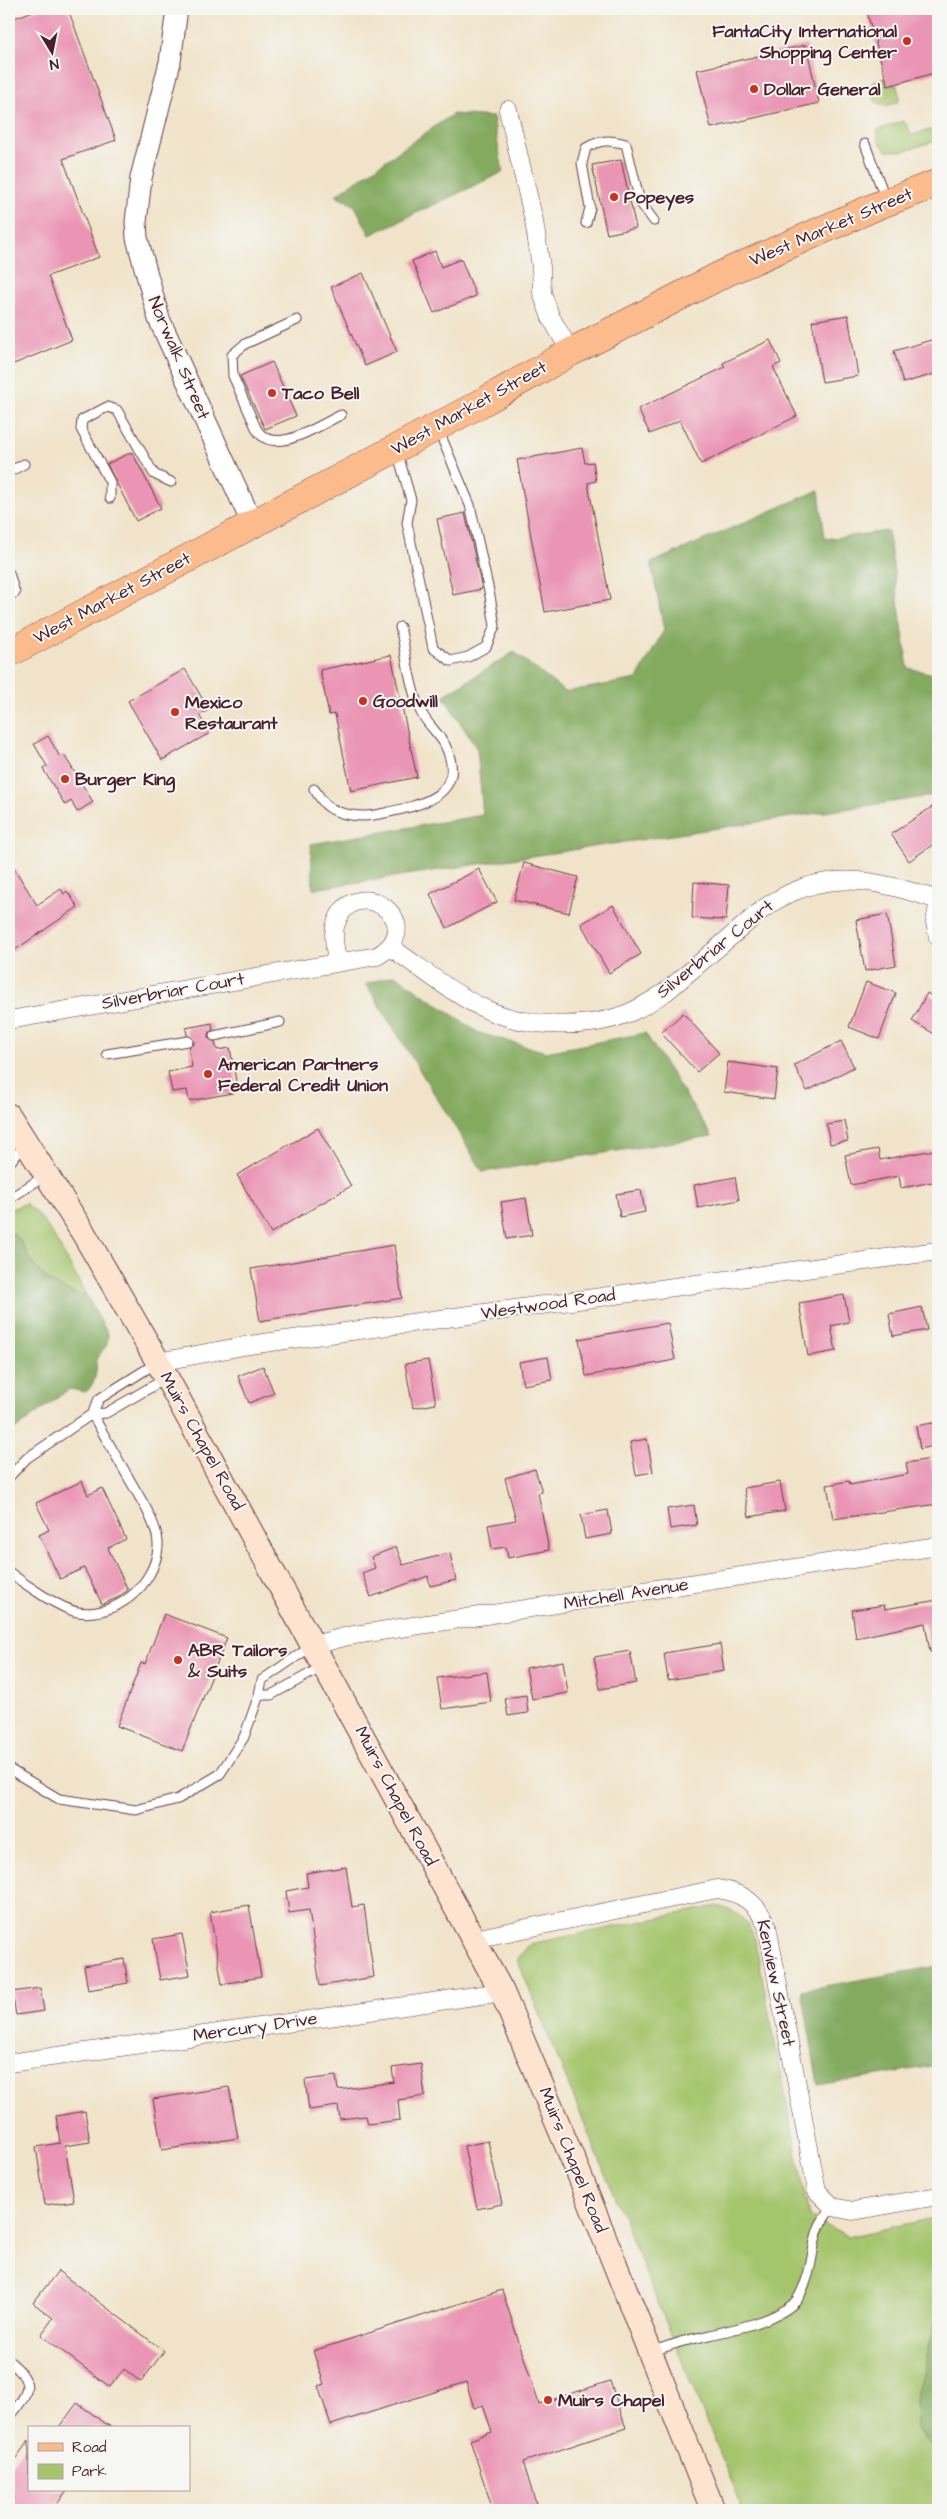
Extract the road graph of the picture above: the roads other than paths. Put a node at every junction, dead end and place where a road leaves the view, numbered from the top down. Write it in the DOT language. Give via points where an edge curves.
graph roads {
  1 [pos="177,9"];
  2 [pos="508,110"];
  3 [pos="865,144"];
  4 [pos="938,183"];
  5 [pos="886,202"];
  6 [pos="654,221"];
  7 [pos="586,223"];
  8 [pos="297,320"];
  9 [pos="571,352"];
  10 [pos="341,415"];
  11 [pos="437,426"];
  12 [pos="397,448"];
  13 [pos="9,464"];
  14 [pos="9,472"];
  15 [pos="171,482"];
  16 [pos="110,498"];
  17 [pos="252,523"];
  18 [pos="9,573"];
  19 [pos="12,591"];
  20 [pos="400,627"];
  21 [pos="9,652"];
  22 [pos="314,789"];
  23 [pos="938,900"];
  24 [pos="938,906"];
  25 [pos="938,937"];
  26 [pos="390,947"];
  27 [pos="337,962"];
  28 [pos="9,1020"];
  29 [pos="280,1022"];
  30 [pos="214,1036"];
  31 [pos="188,1041"];
  32 [pos="107,1054"];
  33 [pos="9,1116"];
  34 [pos="26,1143"];
  35 [pos="9,1163"];
  36 [pos="46,1175"];
  37 [pos="9,1199"];
  38 [pos="938,1252"];
  39 [pos="163,1370"];
  40 [pos="92,1414"];
  41 [pos="9,1477"];
  42 [pos="938,1546"];
  43 [pos="9,1572"];
  44 [pos="314,1645"];
  45 [pos="326,1666"];
  46 [pos="259,1695"];
  47 [pos="9,1769"];
  48 [pos="474,1939"];
  49 [pos="502,1992"];
  50 [pos="9,2063"];
  51 [pos="938,2196"];
  52 [pos="833,2207"];
  53 [pos="651,2352"];
  54 [pos="9,2361"];
  55 [pos="9,2418"];
  56 [pos="713,2510"];
  1 -- 17 [label="street, Norwalk Street" via="170,62 140,178 137,238 159,320"];
  2 -- 9 [label="street" via="534,221 542,293 550,318"];
  3 -- 5 [label="lane"];
  4 -- 5 [label="main road, West Market Street"];
  5 -- 9 [label="main road, West Market Street" via="733,269"];
  6 -- 7 [label="lane" via="640,202 626,144 609,140 597,141 586,148 582,163 590,208"];
  8 -- 10 [label="lane" via="245,344 232,356 233,376 257,430 268,440 283,442"];
  9 -- 11 [label="main road, West Market Street"];
  11 -- 12 [label="main road, West Market Street"];
  11 -- 12 [label="lane" via="470,506 495,626 486,647 468,657 450,661 433,648 407,523 411,500"];
  12 -- 17 [label="main road, West Market Street"];
  13 -- 14 [label="lane" via="24,464"];
  15 -- 16 [label="lane" via="154,474 117,410 107,407 82,420 80,429 110,482"];
  17 -- 21 [label="main road, West Market Street"];
  18 -- 19 [label="lane"];
  20 -- 22 [label="lane" via="419,708 444,744 451,763 446,788 417,806 370,817 327,806"];
  23 -- 26 [label="street, Silverbriar Court" via="890,884 861,880 828,881 798,888 763,909 668,991 630,1012 581,1023 549,1025 498,1014 478,1006"];
  24 -- 25 [label="street"];
  26 -- 27 [label="street, Silverbriar Court" via="378,956"];
  26 -- 27 [label="street" via="396,929 395,919 389,910 379,902 357,902 346,908 334,928"];
  27 -- 28 [label="street, Silverbriar Court"];
  29 -- 30 [label="lane"];
  31 -- 32 [label="lane"];
  33 -- 34 [label="main road, Muirs Chapel Road"];
  34 -- 35 [label="lane"];
  34 -- 36 [label="main road, Muirs Chapel Road"];
  36 -- 37 [label="lane"];
  36 -- 39 [label="main road, Muirs Chapel Road"];
  38 -- 39 [label="street, Westwood Road" via="256,1344"];
  39 -- 40 [label="lane" via="106,1413"];
  39 -- 40 [label="lane" via="99,1399"];
  39 -- 44 [label="main road, Muirs Chapel Road"];
  40 -- 41 [label="lane" via="27,1458"];
  40 -- 43 [label="lane" via="154,1525 158,1546 152,1566 135,1594 105,1611 77,1612 32,1590"];
  42 -- 44 [label="street, Mitchell Avenue" via="348,1636"];
  44 -- 45 [label="main road, Muirs Chapel Road"];
  44 -- 46 [label="lane" via="262,1680"];
  45 -- 46 [label="lane" via="271,1695"];
  45 -- 48 [label="main road, Muirs Chapel Road"];
  46 -- 47 [label="lane" via="244,1737 220,1774 178,1799 136,1810 60,1799"];
  48 -- 49 [label="main road, Muirs Chapel Road"];
  48 -- 52 [label="street, Kenview Street" via="717,1890 744,1896 755,1905 767,1926 817,2191"];
  49 -- 50 [label="street, Mercury Drive"];
  49 -- 53 [label="main road, Muirs Chapel Road"];
  51 -- 52 [label="street" via="853,2210"];
  52 -- 53 [label="lane" via="817,2228 812,2261 803,2288 793,2304 762,2321"];
  53 -- 56 [label="main road, Muirs Chapel Road"];
  54 -- 55 [label="lane" via="24,2373 27,2383 26,2395"];
}
